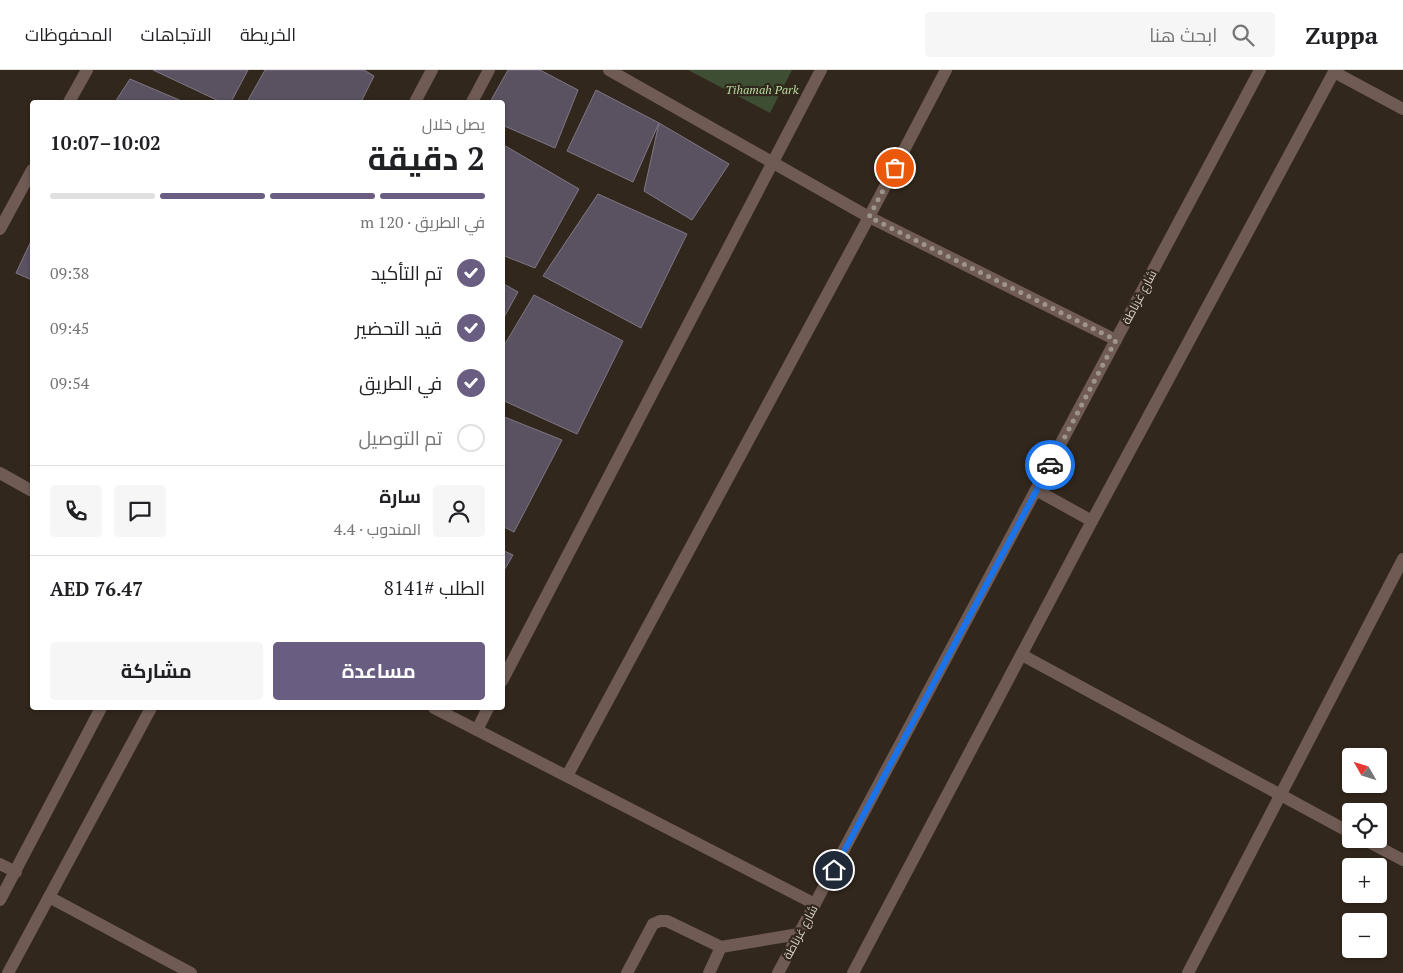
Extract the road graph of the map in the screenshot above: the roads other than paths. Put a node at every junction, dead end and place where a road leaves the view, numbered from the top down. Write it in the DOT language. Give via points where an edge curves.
graph roads {
  1 [pos="87,70"];
  2 [pos="432,70"];
  3 [pos="489,70"];
  4 [pos="609,70"];
  5 [pos="822,70"];
  6 [pos="946,70"];
  7 [pos="1260,70"];
  8 [pos="1335,71"];
  9 [pos="70,100"];
  10 [pos="416,100"];
  11 [pos="473,100"];
  12 [pos="1403,109"];
  13 [pos="774,163"];
  14 [pos="30,174"];
  15 [pos="869,217"];
  16 [pos="0,229"];
  17 [pos="1116,340"];
  18 [pos="0,473"];
  19 [pos="30,490"];
  20 [pos="1036,490"];
  21 [pos="1092,520"];
  22 [pos="1403,559"];
  23 [pos="1022,655"];
  24 [pos="505,675"];
  25 [pos="100,710"];
  26 [pos="150,710"];
  27 [pos="438,710"];
  28 [pos="487,710"];
  29 [pos="477,730"];
  30 [pos="567,776"];
  31 [pos="1279,795"];
  32 [pos="1342,827"];
  33 [pos="1380,848"];
  34 [pos="1403,860"];
  35 [pos="0,864"];
  36 [pos="16,872"];
  37 [pos="49,897"];
  38 [pos="0,900"];
  39 [pos="815,904"];
  40 [pos="799,934"];
  41 [pos="721,947"];
  42 [pos="8,973"];
  43 [pos="191,973"];
  44 [pos="627,973"];
  45 [pos="709,973"];
  46 [pos="778,973"];
  47 [pos="853,973"];
  48 [pos="1188,973"];
  1 -- 9 [label="street"];
  2 -- 10 [label="street"];
  3 -- 11 [label="street"];
  4 -- 13 [label="street"];
  5 -- 13 [label="street"];
  6 -- 15 [label="street"];
  7 -- 17 [label="street, شارع غرناطة"];
  8 -- 12 [label="street"];
  8 -- 21 [label="street"];
  13 -- 15 [label="street"];
  13 -- 24 [label="street"];
  14 -- 16 [label="street"];
  15 -- 17 [label="street"];
  15 -- 30 [label="street"];
  17 -- 20 [label="street, شارع غرناطة"];
  18 -- 19 [label="street"];
  20 -- 21 [label="street"];
  20 -- 39 [label="street, شارع غرناطة"];
  21 -- 23 [label="street"];
  22 -- 31 [label="street"];
  23 -- 31 [label="street"];
  23 -- 47 [label="street"];
  25 -- 36 [label="street"];
  26 -- 37 [label="street"];
  27 -- 29 [label="street"];
  28 -- 29 [label="street"];
  29 -- 30 [label="street"];
  30 -- 39 [label="street"];
  31 -- 32 [label="street"];
  31 -- 48 [label="street"];
  33 -- 34 [label="street"];
  35 -- 36 [label="street"];
  36 -- 38 [label="street"];
  37 -- 42 [label="street"];
  37 -- 43 [label="street"];
  39 -- 40 [label="street, شارع غرناطة"];
  40 -- 41 [label="street"];
  40 -- 46 [label="street, شارع غرناطة"];
  41 -- 44 [label="street" via="667,921 660,921 653,924"];
  41 -- 45 [label="street"];
}
